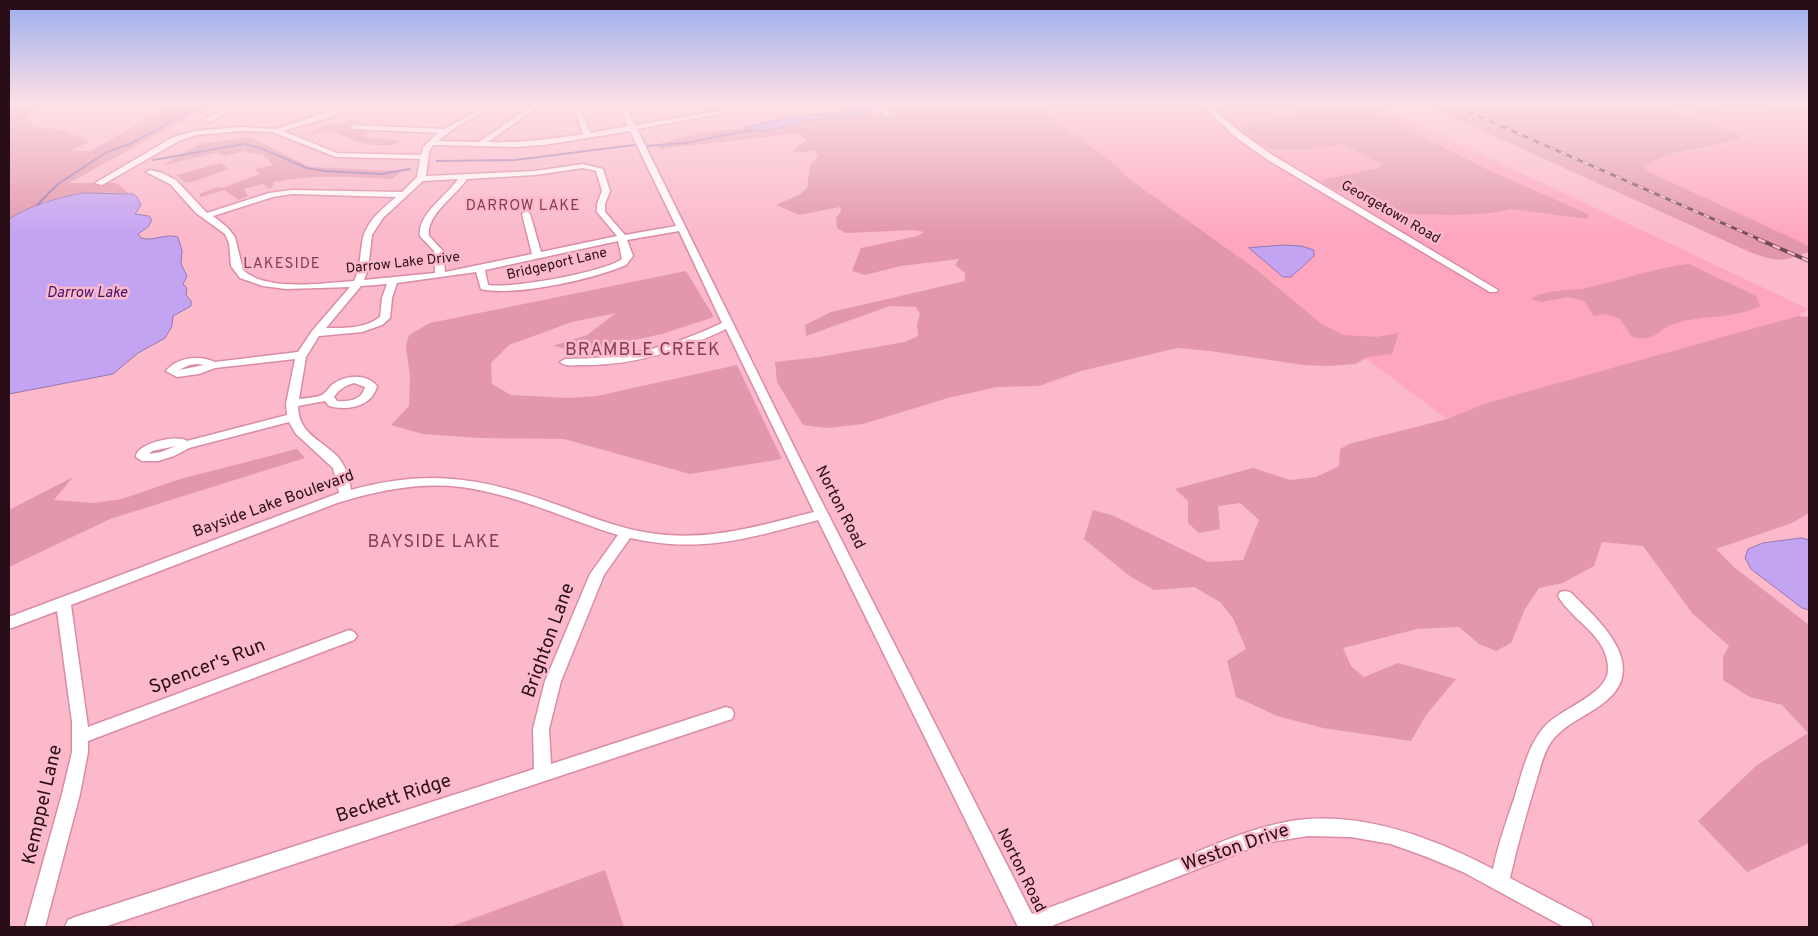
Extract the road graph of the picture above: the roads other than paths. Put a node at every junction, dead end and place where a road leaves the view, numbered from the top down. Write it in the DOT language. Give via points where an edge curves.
graph roads {
  1 [pos="161,148"];
  2 [pos="318,148"];
  3 [pos="428,148"];
  4 [pos="642,148"];
  5 [pos="1256,148"];
  6 [pos="423,157"];
  7 [pos="150,172"];
  8 [pos="464,177"];
  9 [pos="420,179"];
  10 [pos="99,183"];
  11 [pos="403,195"];
  12 [pos="526,214"];
  13 [pos="208,216"];
  14 [pos="682,228"];
  15 [pos="622,238"];
  16 [pos="538,257"];
  17 [pos="480,268"];
  18 [pos="440,275"];
  19 [pos="393,281"];
  20 [pos="358,284"];
  21 [pos="1493,290"];
  22 [pos="728,324"];
  23 [pos="318,331"];
  24 [pos="302,355"];
  25 [pos="565,362"];
  26 [pos="213,365"];
  27 [pos="328,397"];
  28 [pos="292,410"];
  29 [pos="184,445"];
  30 [pos="346,495"];
  31 [pos="822,514"];
  32 [pos="627,533"];
  33 [pos="1566,596"];
  34 [pos="63,602"];
  35 [pos="9,623"];
  36 [pos="349,636"];
  37 [pos="726,714"];
  38 [pos="80,737"];
  39 [pos="543,774"];
  40 [pos="1500,882"];
  41 [pos="36,927"];
  42 [pos="75,927"];
  43 [pos="1028,927"];
  44 [pos="1583,927"];
  1 -- 10 [label="street"];
  2 -- 6 [label="street" via="336,155"];
  3 -- 6 [label="street"];
  4 -- 14 [label="street, Norton Road"];
  5 -- 21 [label="street, Georgetown Road"];
  6 -- 9 [label="street" via="424,170"];
  7 -- 13 [label="street, Darrow Lake Drive" via="174,181 199,211"];
  8 -- 9 [label="street"];
  8 -- 15 [label="street" via="595,167 600,171 606,191 600,207"];
  8 -- 18 [label="street" via="428,219 424,231 437,250"];
  9 -- 11 [label="street"];
  11 -- 13 [label="street" via="292,192 264,197"];
  11 -- 20 [label="street" via="370,229 365,245 365,266"];
  12 -- 16 [label="street"];
  13 -- 20 [label="street, Darrow Lake Drive" via="232,238 235,265 251,280 288,285"];
  14 -- 15 [label="street, Darrow Lake Drive"];
  14 -- 22 [label="street, Norton Road"];
  15 -- 16 [label="street, Darrow Lake Drive"];
  15 -- 17 [label="street, Bridgeport Lane" via="628,256 626,261 543,283 490,290 482,285"];
  16 -- 17 [label="street, Darrow Lake Drive"];
  17 -- 18 [label="street, Darrow Lake Drive"];
  18 -- 19 [label="street, Darrow Lake Drive"];
  19 -- 20 [label="street, Darrow Lake Drive"];
  19 -- 23 [label="street" via="385,318 379,323 355,330"];
  20 -- 23 [label="street"];
  22 -- 25 [label="street" via="677,348 652,355 609,362"];
  22 -- 31 [label="street, Norton Road"];
  23 -- 24 [label="street"];
  24 -- 26 [label="street"];
  24 -- 28 [label="street"];
  27 -- 28 [label="street"];
  28 -- 29 [label="street"];
  28 -- 30 [label="street" via="297,428 337,464"];
  30 -- 32 [label="street, Bayside Lake Boulevard" via="400,483 456,482 489,488"];
  30 -- 34 [label="street, Bayside Lake Boulevard"];
  31 -- 32 [label="street, Bayside Lake Boulevard" via="704,541 665,540"];
  31 -- 43 [label="street, Norton Road"];
  32 -- 39 [label="street, Brighton Lane" via="597,574 553,681 542,729"];
  33 -- 40 [label="street" via="1595,624 1610,645 1615,663 1614,677 1604,694 1562,719 1543,740 1506,853"];
  34 -- 35 [label="street, Bayside Lake Boulevard"];
  34 -- 38 [label="street, Kemppel Lane" via="77,691"];
  36 -- 38 [label="street, Spencer's Run"];
  37 -- 39 [label="street, Beckett Ridge"];
  38 -- 41 [label="street, Kemppel Lane" via="71,794"];
  39 -- 42 [label="street, Beckett Ridge"];
  40 -- 43 [label="street, Weston Drive" via="1440,852 1391,836 1342,827 1302,827 1264,835"];
  40 -- 44 [label="street, Weston Drive"];
}
